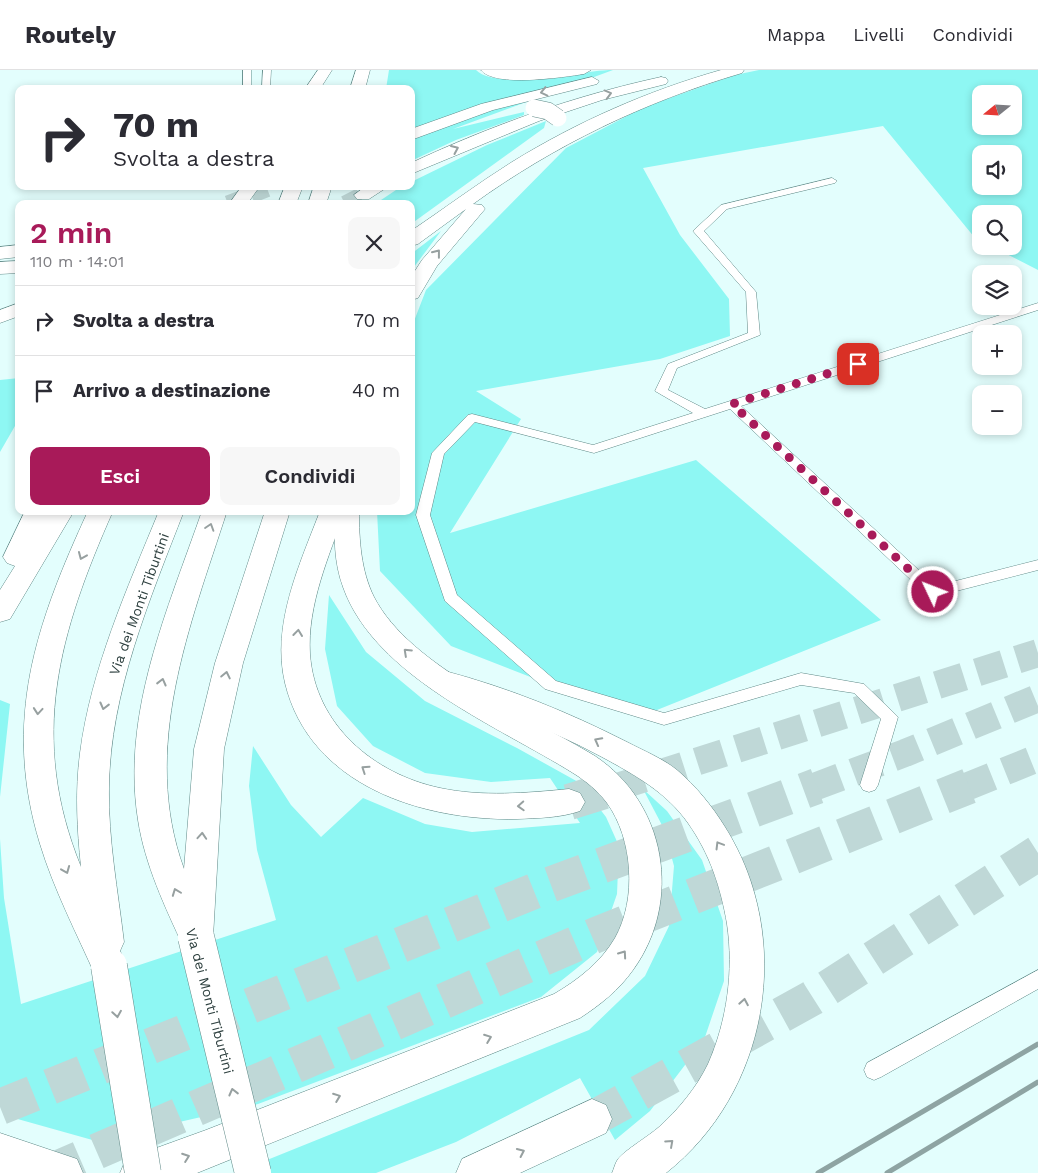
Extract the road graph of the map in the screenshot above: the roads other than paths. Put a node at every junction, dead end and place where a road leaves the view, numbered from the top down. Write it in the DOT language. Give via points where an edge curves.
graph roads {
  1 [pos="247,70"];
  2 [pos="267,70"];
  3 [pos="325,70"];
  4 [pos="337,70"];
  5 [pos="488,70"];
  6 [pos="584,70"];
  7 [pos="643,70"];
  8 [pos="711,70"];
  9 [pos="738,70"];
  10 [pos="625,74"];
  11 [pos="608,77"];
  12 [pos="247,85"];
  13 [pos="266,85"];
  14 [pos="315,85"];
  15 [pos="331,85"];
  16 [pos="451,120"];
  17 [pos="415,133"];
  18 [pos="527,160"];
  19 [pos="415,168"];
  20 [pos="832,181"];
  21 [pos="369,190"];
  22 [pos="355,195"];
  23 [pos="415,237"];
  24 [pos="15,251"];
  25 [pos="0,253"];
  26 [pos="15,267"];
  27 [pos="0,268"];
  28 [pos="415,287"];
  29 [pos="1038,306"];
  30 [pos="15,311"];
  31 [pos="0,317"];
  32 [pos="732,404"];
  33 [pos="704,414"];
  34 [pos="36,515"];
  35 [pos="60,515"];
  36 [pos="99,515"];
  37 [pos="171,515"];
  38 [pos="214,515"];
  39 [pos="277,515"];
  40 [pos="332,515"];
  41 [pos="347,515"];
  42 [pos="1038,565"];
  43 [pos="0,604"];
  44 [pos="0,612"];
  45 [pos="445,682"];
  46 [pos="869,785"];
  47 [pos="569,802"];
  48 [pos="196,937"];
  49 [pos="109,966"];
  50 [pos="1038,979"];
  51 [pos="874,1070"];
  52 [pos="592,1119"];
  53 [pos="0,1152"];
  54 [pos="63,1173"];
  55 [pos="141,1173"];
  56 [pos="253,1173"];
  57 [pos="476,1173"];
  58 [pos="632,1173"];
  1 -- 12 [label="lane"];
  2 -- 13 [label="lane"];
  3 -- 14 [label="main road"];
  4 -- 15 [label="main road"];
  5 -- 6 [label="main road" via="517,75"];
  7 -- 10 [label="main road"];
  19 -- 8 [label="main road, one-way" via="481,137 560,108 612,92"];
  9 -- 18 [label="main road" via="666,92"];
  11 -- 16 [label="main road, one-way" via="521,98"];
  16 -- 17 [label="main road"];
  16 -- 18 [label="main road, bridge" via="511,109 548,111 562,122"];
  18 -- 23 [label="main road"];
  28 -- 18 [label="main road, one-way" via="449,237"];
  20 -- 33 [label="lane" via="724,207 698,231 750,292 754,335 672,366 661,391"];
  21 -- 22 [label="main road"];
  24 -- 25 [label="main road"];
  26 -- 27 [label="main road"];
  29 -- 32 [label="lane"];
  30 -- 31 [label="main road"];
  32 -- 33 [label="lane"];
  32 -- 42 [label="lane" via="933,592"];
  33 -- 46 [label="lane" via="594,449 472,418 438,454 423,515 450,597 552,684 664,719 801,679 858,688 890,717"];
  34 -- 43 [label="main road"];
  35 -- 44 [label="main road"];
  36 -- 49 [label="main road, one-way" via="56,621 43,672 37,734 40,770 56,842 65,870"];
  37 -- 49 [label="main road, Via dei Monti Tiburtini, one-way" via="126,637 99,730 93,787"];
  48 -- 38 [label="main road, Via dei Monti Tiburtini, one-way" via="158,838 150,779 151,745 158,698 172,642"];
  48 -- 39 [label="main road, one-way" via="208,749 229,663"];
  47 -- 40 [label="main road, one-way" via="471,805 416,794 368,772 320,729 304,700 299,683 297,636 310,578"];
  45 -- 41 [label="main road, one-way" via="404,650 366,608 355,584 348,554"];
  55 -- 45 [label="main road, one-way" via="567,1006 603,980 628,948 642,907 646,865 632,816 623,800 602,777 577,760 479,705"];
  58 -- 45 [label="main road, one-way" via="672,1142 695,1118 716,1085 736,1040 749,975 744,912 733,876 709,829 690,802 665,779 580,732 522,706"];
  56 -- 48 [label="main road, Via dei Monti Tiburtini, one-way, bridge"];
  49 -- 55 [label="main road, Via dei Monti Tiburtini, one-way, bridge"];
  50 -- 51 [label="lane"];
  57 -- 52 [label="main road, one-way"];
  53 -- 54 [label="main road"];
}
